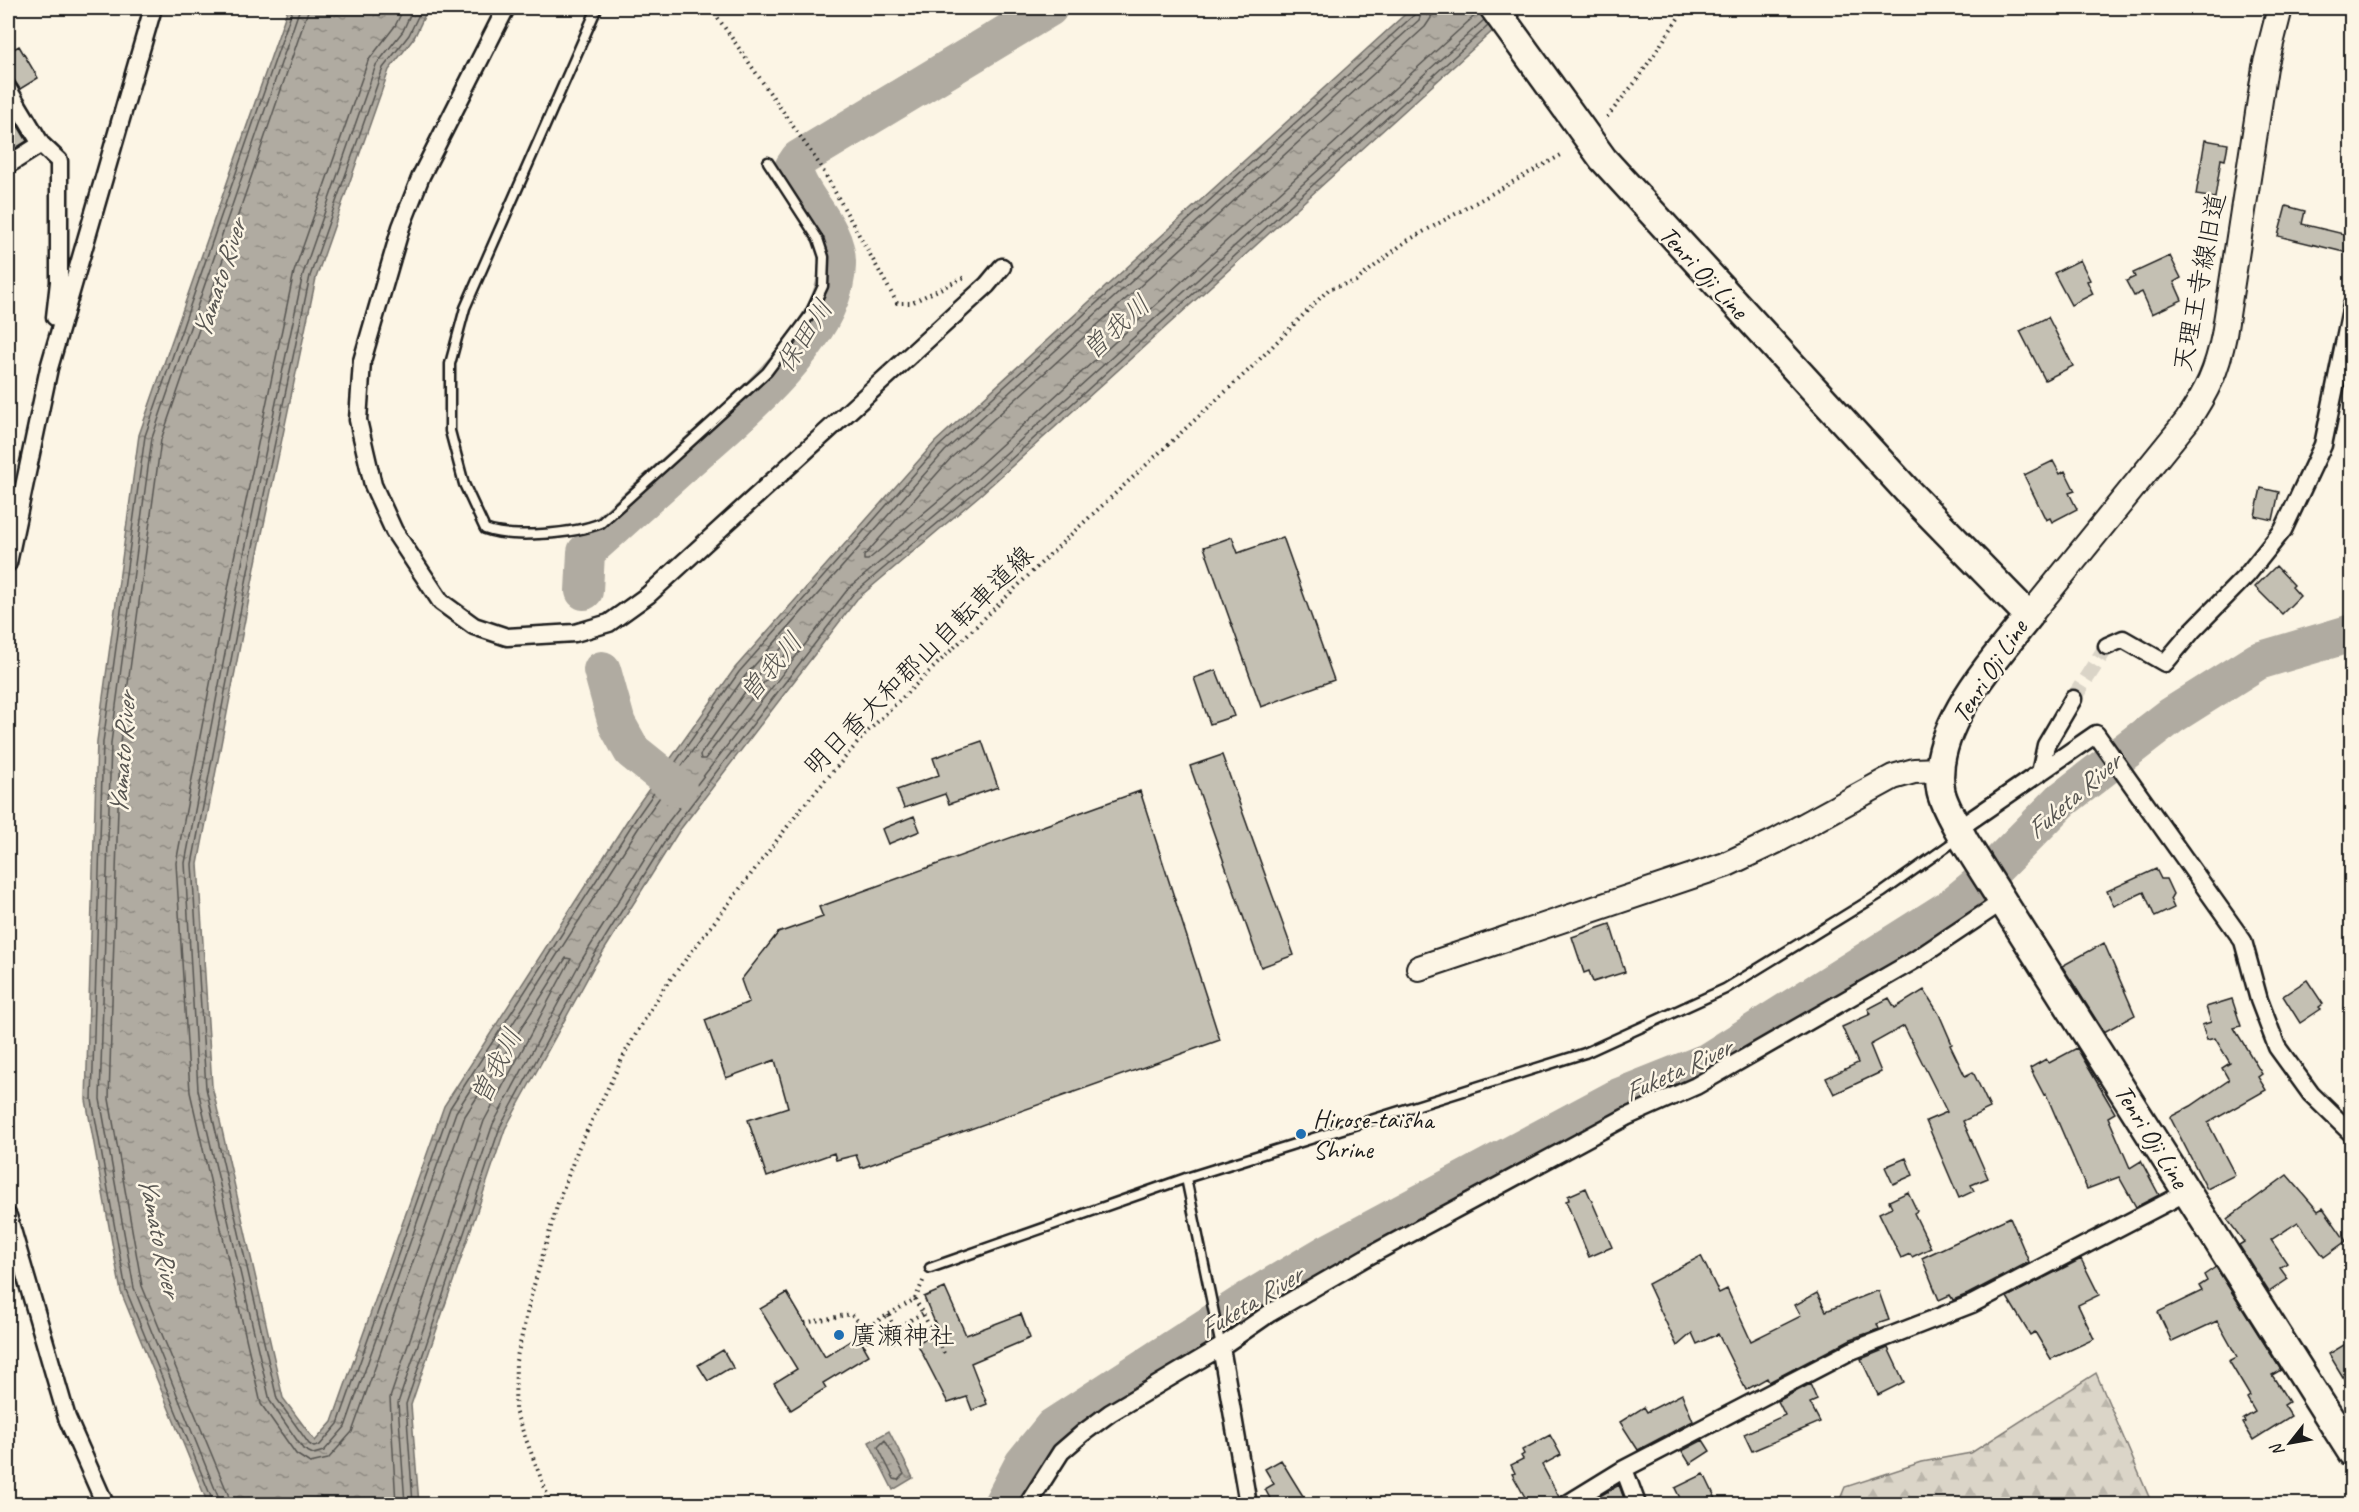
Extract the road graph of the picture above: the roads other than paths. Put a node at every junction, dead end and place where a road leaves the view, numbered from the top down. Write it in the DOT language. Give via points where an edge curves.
graph roads {
  1 [pos="153,8"];
  2 [pos="506,8"];
  3 [pos="597,8"];
  4 [pos="1494,8"];
  5 [pos="2280,8"];
  6 [pos="8,89"];
  7 [pos="41,144"];
  8 [pos="768,162"];
  9 [pos="8,165"];
  10 [pos="1002,267"];
  11 [pos="2352,305"];
  12 [pos="50,368"];
  13 [pos="8,563"];
  14 [pos="2029,616"];
  15 [pos="2108,646"];
  16 [pos="2073,699"];
  17 [pos="1938,770"];
  18 [pos="2040,773"];
  19 [pos="1960,833"];
  20 [pos="1999,895"];
  21 [pos="1419,968"];
  22 [pos="2352,1134"];
  23 [pos="1186,1178"];
  24 [pos="2187,1192"];
  25 [pos="8,1216"];
  26 [pos="930,1268"];
  27 [pos="1221,1347"];
  28 [pos="2352,1453"];
  29 [pos="1624,1469"];
  30 [pos="105,1504"];
  31 [pos="1028,1504"];
  32 [pos="1248,1504"];
  33 [pos="1567,1504"];
  34 [pos="1637,1504"];
  1 -- 12 [label="street"];
  2 -- 10 [label="street" via="421,176 401,226 362,361 358,420 373,484 394,531 441,602 474,626 507,637 575,633 609,623 648,596"];
  3 -- 8 [label="lane" via="465,308 450,364 450,431 464,484 485,529 501,535 587,529 601,522 767,372 809,316 823,286 824,257 818,239"];
  4 -- 14 [label="main road, Tenri Oji Line" via="1603,159 1911,495"];
  5 -- 14 [label="street, 天理王寺線旧道" via="2265,67 2222,345 2208,390"];
  6 -- 7 [label="street"];
  7 -- 9 [label="street"];
  7 -- 12 [label="street" via="58,161 59,282"];
  11 -- 15 [label="street" via="2323,445 2283,530 2165,663 2123,639"];
  12 -- 13 [label="street"];
  14 -- 17 [label="main road, Tenri Oji Line" via="1966,700"];
  16 -- 18 [label="street" via="2046,745"];
  17 -- 19 [label="main road, Tenri Oji Line" via="1942,794"];
  17 -- 21 [label="street" via="1893,777 1725,865"];
  18 -- 19 [label="street"];
  18 -- 22 [label="street" via="2096,734 2243,941 2277,1047 2311,1094"];
  19 -- 20 [label="main road, Tenri Oji Line"];
  19 -- 23 [label="lane" via="1883,892 1725,989 1585,1053"];
  20 -- 24 [label="main road, Tenri Oji Line"];
  20 -- 27 [label="street" via="1916,960 1823,1015 1696,1086 1626,1117 1365,1258 1270,1313"];
  23 -- 26 [label="lane"];
  23 -- 27 [label="lane"];
  24 -- 28 [label="main road, Tenri Oji Line"];
  24 -- 29 [label="street" via="1972,1304 1851,1351"];
  25 -- 30 [label="street" via="67,1418"];
  27 -- 31 [label="street" via="1083,1433 1061,1452"];
  27 -- 32 [label="street"];
  29 -- 33 [label="street"];
  29 -- 34 [label="street"];
}
